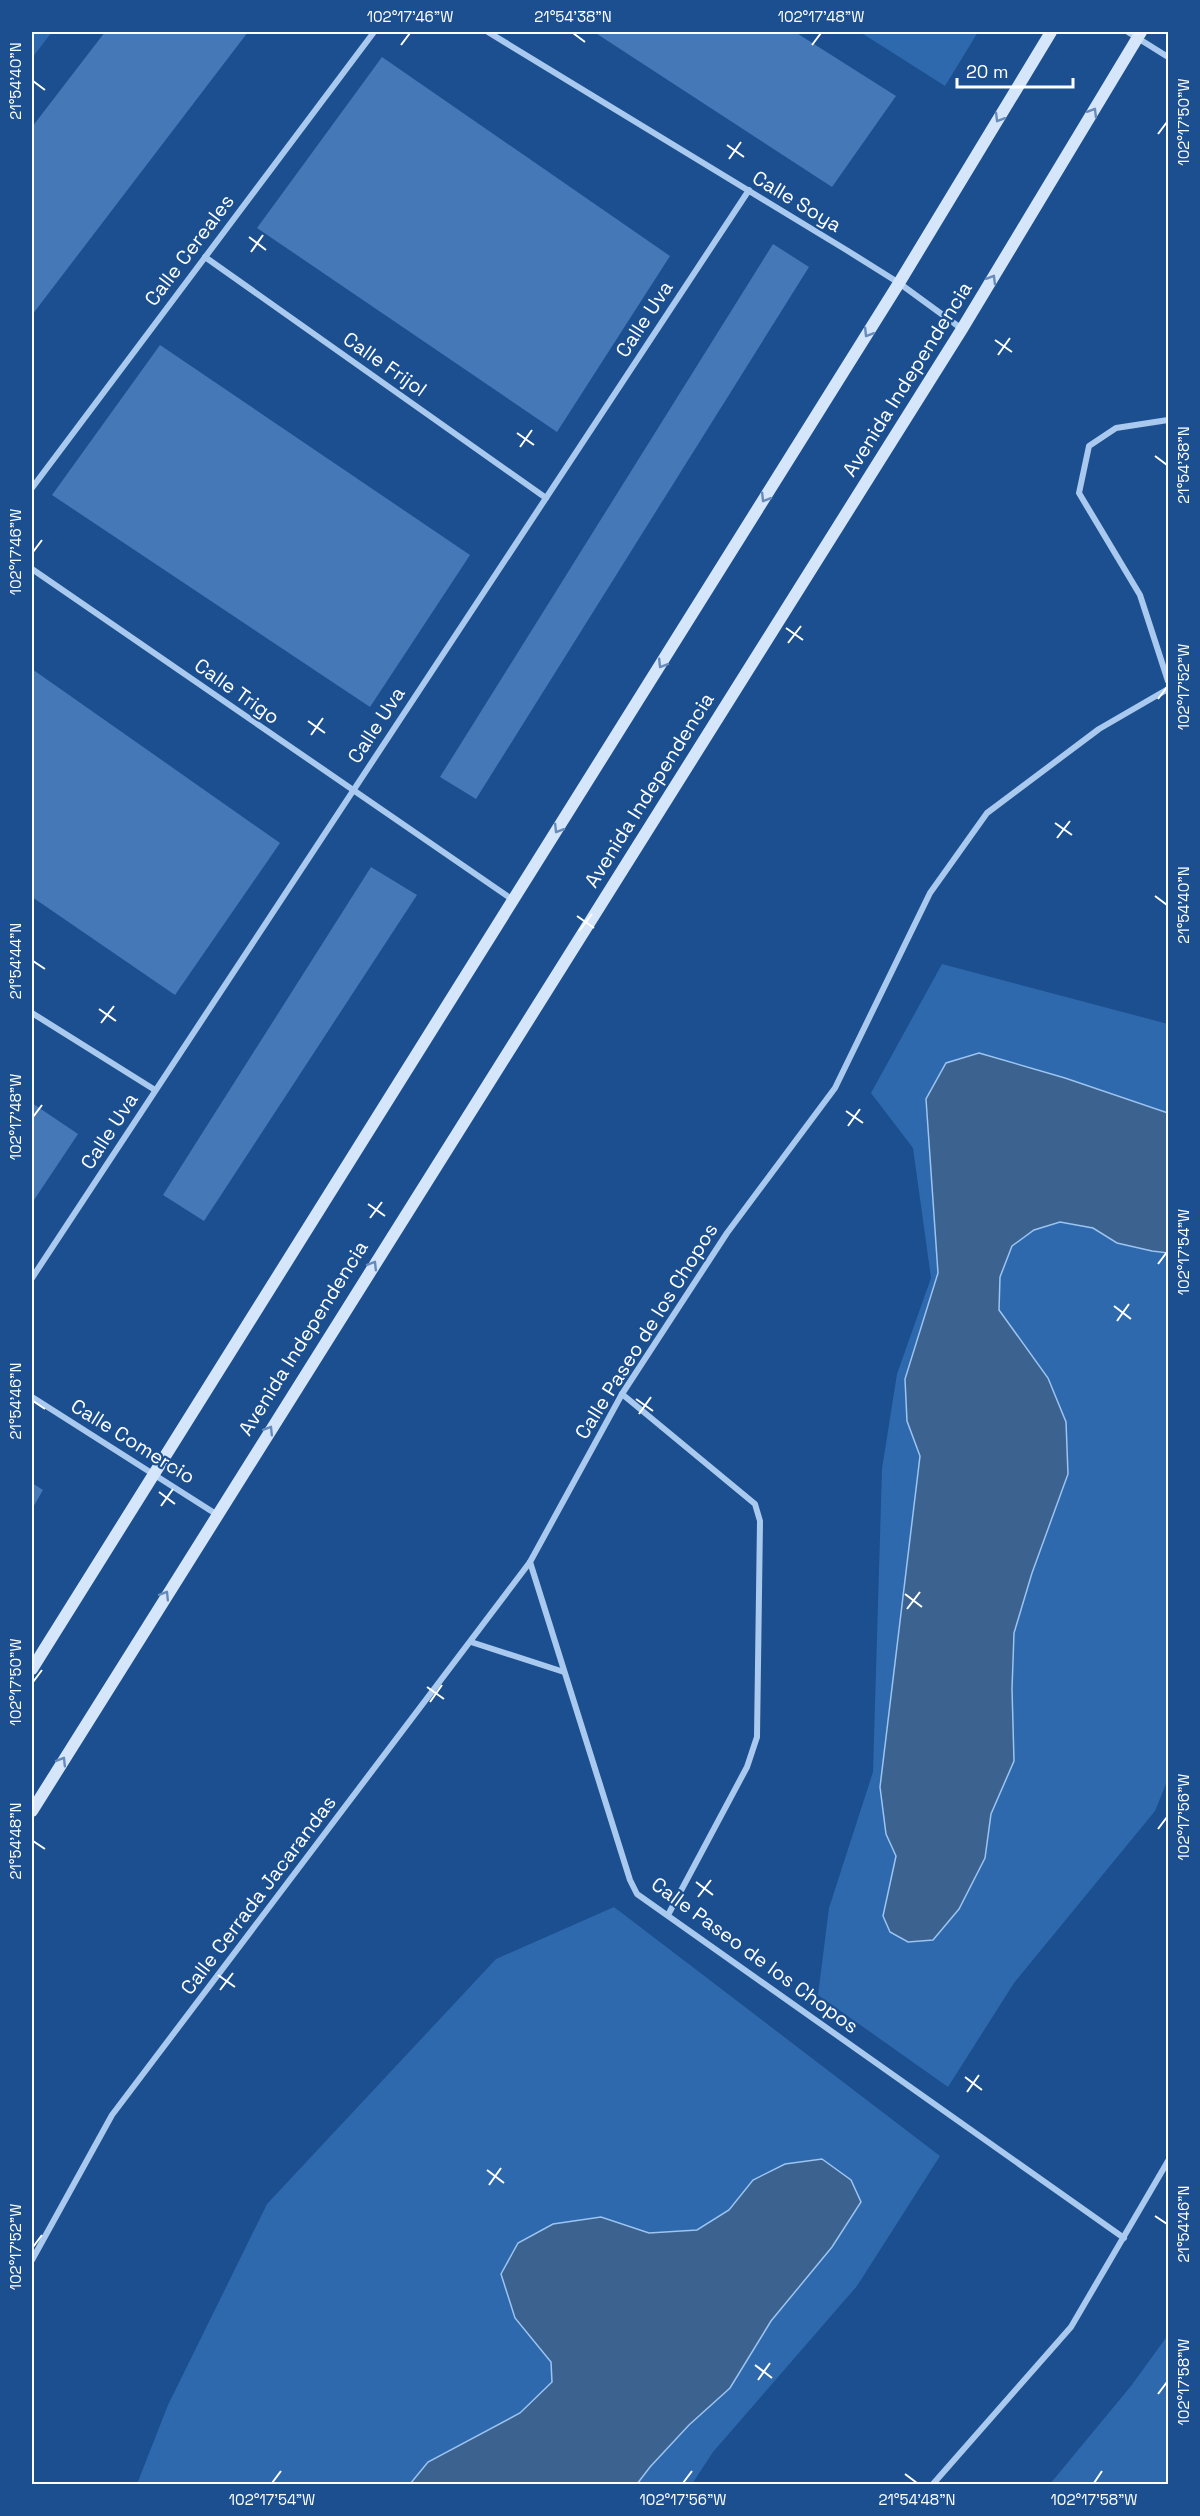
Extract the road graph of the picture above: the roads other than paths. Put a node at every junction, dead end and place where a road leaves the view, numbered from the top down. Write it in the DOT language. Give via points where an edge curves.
graph roads {
  1 [pos="374,32"];
  2 [pos="488,32"];
  3 [pos="1051,32"];
  4 [pos="1136,34"];
  5 [pos="1168,57"];
  6 [pos="749,190"];
  7 [pos="205,257"];
  8 [pos="899,283"];
  9 [pos="962,329"];
  10 [pos="1168,420"];
  11 [pos="32,488"];
  12 [pos="546,498"];
  13 [pos="32,569"];
  14 [pos="1168,681"];
  15 [pos="1168,689"];
  16 [pos="352,791"];
  17 [pos="514,900"];
  18 [pos="32,1012"];
  19 [pos="155,1090"];
  20 [pos="32,1278"];
  21 [pos="622,1394"];
  22 [pos="32,1397"];
  23 [pos="152,1473"];
  24 [pos="216,1514"];
  25 [pos="530,1562"];
  26 [pos="471,1642"];
  27 [pos="32,1669"];
  28 [pos="564,1672"];
  29 [pos="32,1811"];
  30 [pos="668,1915"];
  31 [pos="1168,2161"];
  32 [pos="1124,2238"];
  33 [pos="32,2260"];
  34 [pos="933,2484"];
  1 -- 7 [label="street, Calle Cereales"];
  2 -- 6 [label="street, Calle Soya"];
  3 -- 8 [label="main road, one-way"];
  4 -- 5 [label="street"];
  9 -- 4 [label="main road, Avenida Independencia, one-way"];
  6 -- 8 [label="street, Calle Soya"];
  6 -- 12 [label="street, Calle Uva"];
  7 -- 11 [label="street, Calle Cereales"];
  7 -- 12 [label="street, Calle Frijol"];
  8 -- 9 [label="street, Calle Soya"];
  8 -- 17 [label="main road, one-way"];
  24 -- 9 [label="main road, Avenida Independencia, one-way"];
  10 -- 14 [label="street" via="1116,428 1089,446 1079,493 1140,595"];
  12 -- 16 [label="street, Calle Uva"];
  13 -- 16 [label="street, Calle Trigo"];
  15 -- 21 [label="street, Calle Paseo de los Chopos" via="1099,729 987,813 930,893 835,1088 727,1233"];
  16 -- 17 [label="street, Calle Trigo"];
  16 -- 19 [label="street, Calle Uva"];
  17 -- 23 [label="main road"];
  18 -- 19 [label="street"];
  19 -- 20 [label="street, Calle Uva"];
  21 -- 25 [label="street, Calle Paseo de los Chopos"];
  21 -- 30 [label="street" via="755,1504 760,1521 757,1737 747,1767"];
  22 -- 23 [label="street, Calle Comercio"];
  23 -- 24 [label="street, Calle Comercio"];
  23 -- 27 [label="main road"];
  29 -- 24 [label="main road, Avenida Independencia, one-way"];
  25 -- 26 [label="street, Calle Cerrada Jacarandas"];
  25 -- 28 [label="street, Calle Paseo de los Chopos"];
  26 -- 28 [label="street"];
  26 -- 33 [label="street, Calle Cerrada Jacarandas" via="112,2115"];
  28 -- 30 [label="street, Calle Paseo de los Chopos" via="630,1880 638,1894"];
  30 -- 32 [label="street, Calle Paseo de los Chopos"];
  31 -- 32 [label="street"];
  32 -- 34 [label="street" via="1071,2327"];
}
